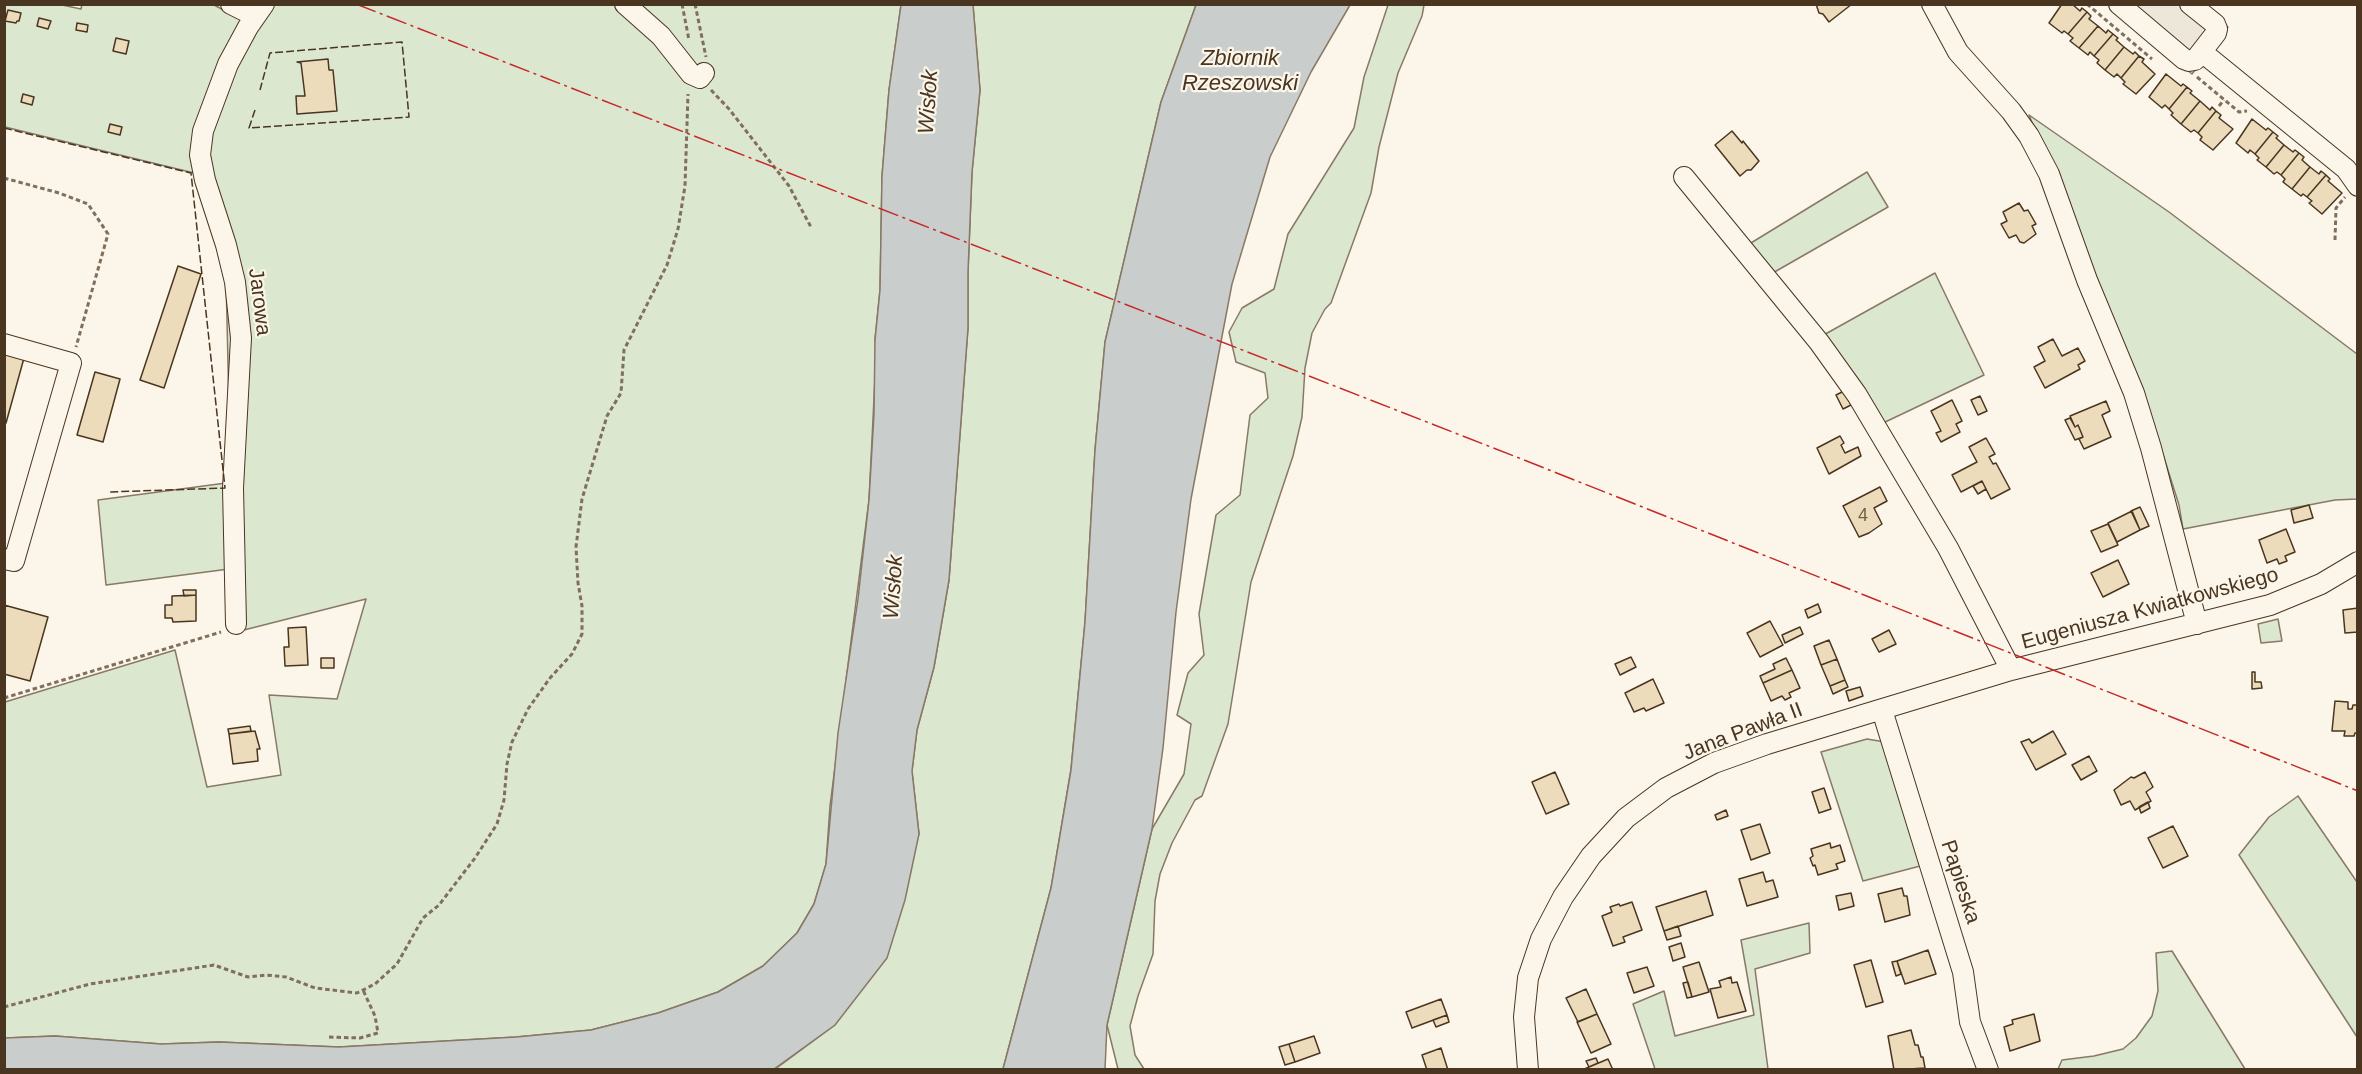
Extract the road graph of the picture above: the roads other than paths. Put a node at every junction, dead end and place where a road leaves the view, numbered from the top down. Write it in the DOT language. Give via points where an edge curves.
graph roads {
  1 [pos="231,4"];
  2 [pos="625,4"];
  3 [pos="1932,4"];
  4 [pos="2120,4"];
  5 [pos="2190,4"];
  6 [pos="260,10"];
  7 [pos="2202,51"];
  8 [pos="698,75"];
  9 [pos="1684,177"];
  10 [pos="2354,189"];
  11 [pos="4,344"];
  12 [pos="4,559"];
  13 [pos="2358,562"];
  14 [pos="236,624"];
  15 [pos="2197,624"];
  16 [pos="2014,669"];
  17 [pos="1882,710"];
  18 [pos="1528,1070"];
  19 [pos="1988,1070"];
  1 -- 6 [label="street"];
  2 -- 8 [label="street"];
  3 -- 15 [label="street" via="1958,52 2015,117 2049,174 2134,393"];
  4 -- 7 [label="street" via="2184,59 2195,60"];
  5 -- 7 [label="street" via="2217,29"];
  6 -- 14 [label="street, Jarowa" via="228,64 202,131 200,155 235,282 241,338 233,488"];
  7 -- 10 [label="street" via="2346,169"];
  9 -- 16 [label="street" via="1819,342 1857,396 1948,548"];
  11 -- 12 [label="street" via="71,363 14,561"];
  13 -- 15 [label="street, Eugeniusza Kwiatkowskiego" via="2294,597"];
  15 -- 16 [label="street, Eugeniusza Kwiatkowskiego"];
  16 -- 17 [label="street, Jana Pawła II"];
  17 -- 18 [label="street, Jana Pawła II" via="1714,763 1666,788 1626,818 1591,856 1541,939 1528,978 1525,1006"];
  17 -- 19 [label="street, Papieska" via="1960,960 1970,1022"];
}
